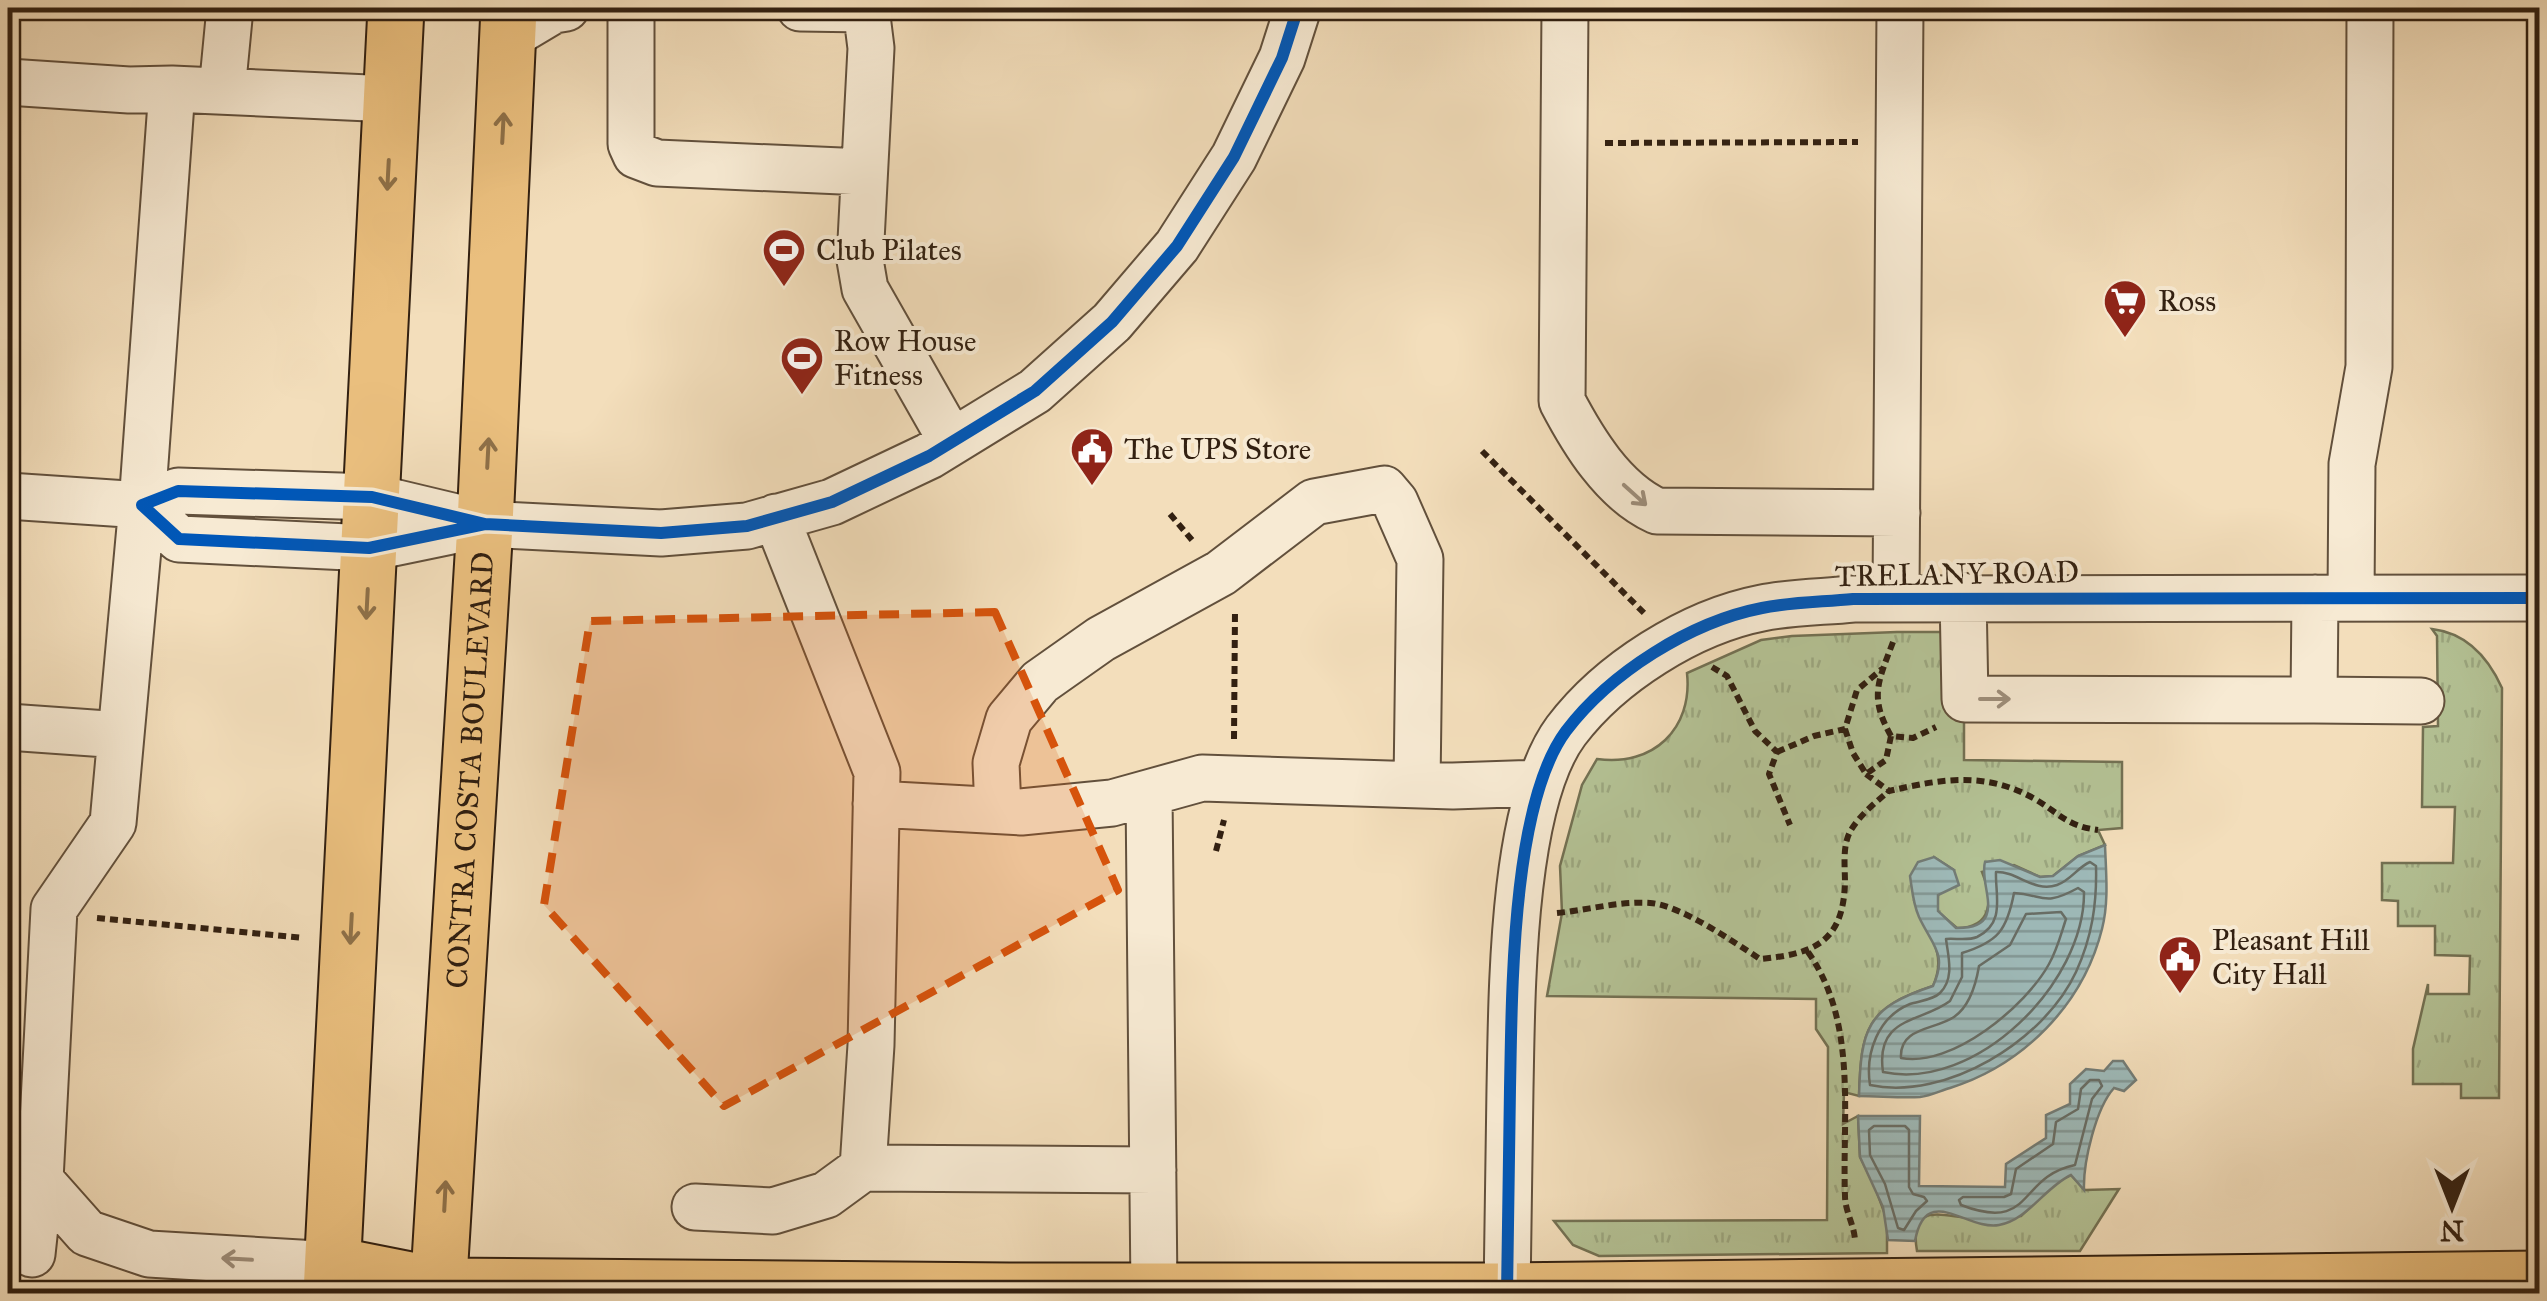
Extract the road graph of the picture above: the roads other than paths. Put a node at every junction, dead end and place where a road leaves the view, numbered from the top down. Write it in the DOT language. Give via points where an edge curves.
graph roads {
  1 [pos="230,8"];
  2 [pos="396,8"];
  3 [pos="566,8"];
  4 [pos="631,8"];
  5 [pos="800,8"];
  6 [pos="866,8"];
  7 [pos="1298,8"];
  8 [pos="1564,8"];
  9 [pos="1900,8"];
  10 [pos="2370,8"];
  11 [pos="508,23"];
  12 [pos="8,82"];
  13 [pos="172,89"];
  14 [pos="222,90"];
  15 [pos="391,99"];
  16 [pos="864,172"];
  17 [pos="952,442"];
  18 [pos="8,496"];
  19 [pos="142,505"];
  20 [pos="1897,512"];
  21 [pos="776,518"];
  22 [pos="370,523"];
  23 [pos="485,524"];
  24 [pos="1896,596"];
  25 [pos="1963,596"];
  26 [pos="2333,598"];
  27 [pos="2540,598"];
  28 [pos="2314,700"];
  29 [pos="2421,701"];
  30 [pos="8,727"];
  31 [pos="121,734"];
  32 [pos="1540,784"];
  33 [pos="1416,785"];
  34 [pos="1150,793"];
  35 [pos="876,804"];
  36 [pos="998,810"];
  37 [pos="862,1168"];
  38 [pos="1153,1170"];
  39 [pos="695,1207"];
  40 [pos="29,1214"];
  41 [pos="2540,1278"];
  42 [pos="332,1279"];
  43 [pos="439,1290"];
  44 [pos="1154,1292"];
  45 [pos="1507,1292"];
  1 -- 14 [label="street"];
  2 -- 15 [label="main road"];
  3 -- 11 [label="street"];
  4 -- 16 [label="street" via="636,155 657,164"];
  5 -- 6 [label="street"];
  6 -- 16 [label="street" via="871,48"];
  7 -- 17 [label="street" via="1282,58 1234,156 1176,246 1112,322 1034,391"];
  8 -- 20 [label="street, one-way" via="1562,400 1585,444 1640,503 1657,510"];
  9 -- 20 [label="street"];
  10 -- 26 [label="street" via="2368,367"];
  23 -- 11 [label="main road, CONTRA COSTA BOULEVARD, one-way"];
  12 -- 13 [label="street"];
  13 -- 14 [label="street"];
  13 -- 19 [label="street"];
  14 -- 15 [label="street"];
  15 -- 22 [label="main road, one-way"];
  16 -- 17 [label="street" via="865,288"];
  17 -- 21 [label="street" via="832,502"];
  18 -- 19 [label="street"];
  19 -- 22 [label="street" via="178,490"];
  19 -- 31 [label="street"];
  20 -- 24 [label="street"];
  21 -- 23 [label="street" via="661,533"];
  21 -- 35 [label="street" via="877,772"];
  22 -- 23 [label="street"];
  22 -- 42 [label="main road, one-way"];
  43 -- 23 [label="main road, CONTRA COSTA BOULEVARD, one-way"];
  24 -- 25 [label="street, TRELANY ROAD"];
  24 -- 32 [label="street, TRELANY ROAD" via="1760,608 1653,652 1606,686 1564,733"];
  25 -- 26 [label="street, TRELANY ROAD"];
  25 -- 28 [label="street, one-way" via="1965,699"];
  26 -- 27 [label="street, TRELANY ROAD"];
  26 -- 28 [label="street"];
  28 -- 29 [label="street"];
  30 -- 31 [label="street"];
  31 -- 40 [label="street" via="113,823 54,908"];
  32 -- 33 [label="street"];
  32 -- 45 [label="street, TRELANY ROAD" via="1512,967"];
  33 -- 34 [label="street" via="1202,778"];
  33 -- 36 [label="street" via="1420,559 1384,489 1314,502 1221,573 1040,682 1010,719 996,763"];
  34 -- 36 [label="street" via="1112,803"];
  34 -- 38 [label="street"];
  35 -- 36 [label="street"];
  35 -- 37 [label="street"];
  37 -- 38 [label="street"];
  37 -- 39 [label="street" via="826,1195 773,1211"];
  38 -- 44 [label="street"];
  42 -- 40 [label="street, one-way" via="149,1254"];
  41 -- 45 [label="main road"];
  42 -- 43 [label="main road"];
  43 -- 44 [label="main road"];
  44 -- 45 [label="main road"];
}
